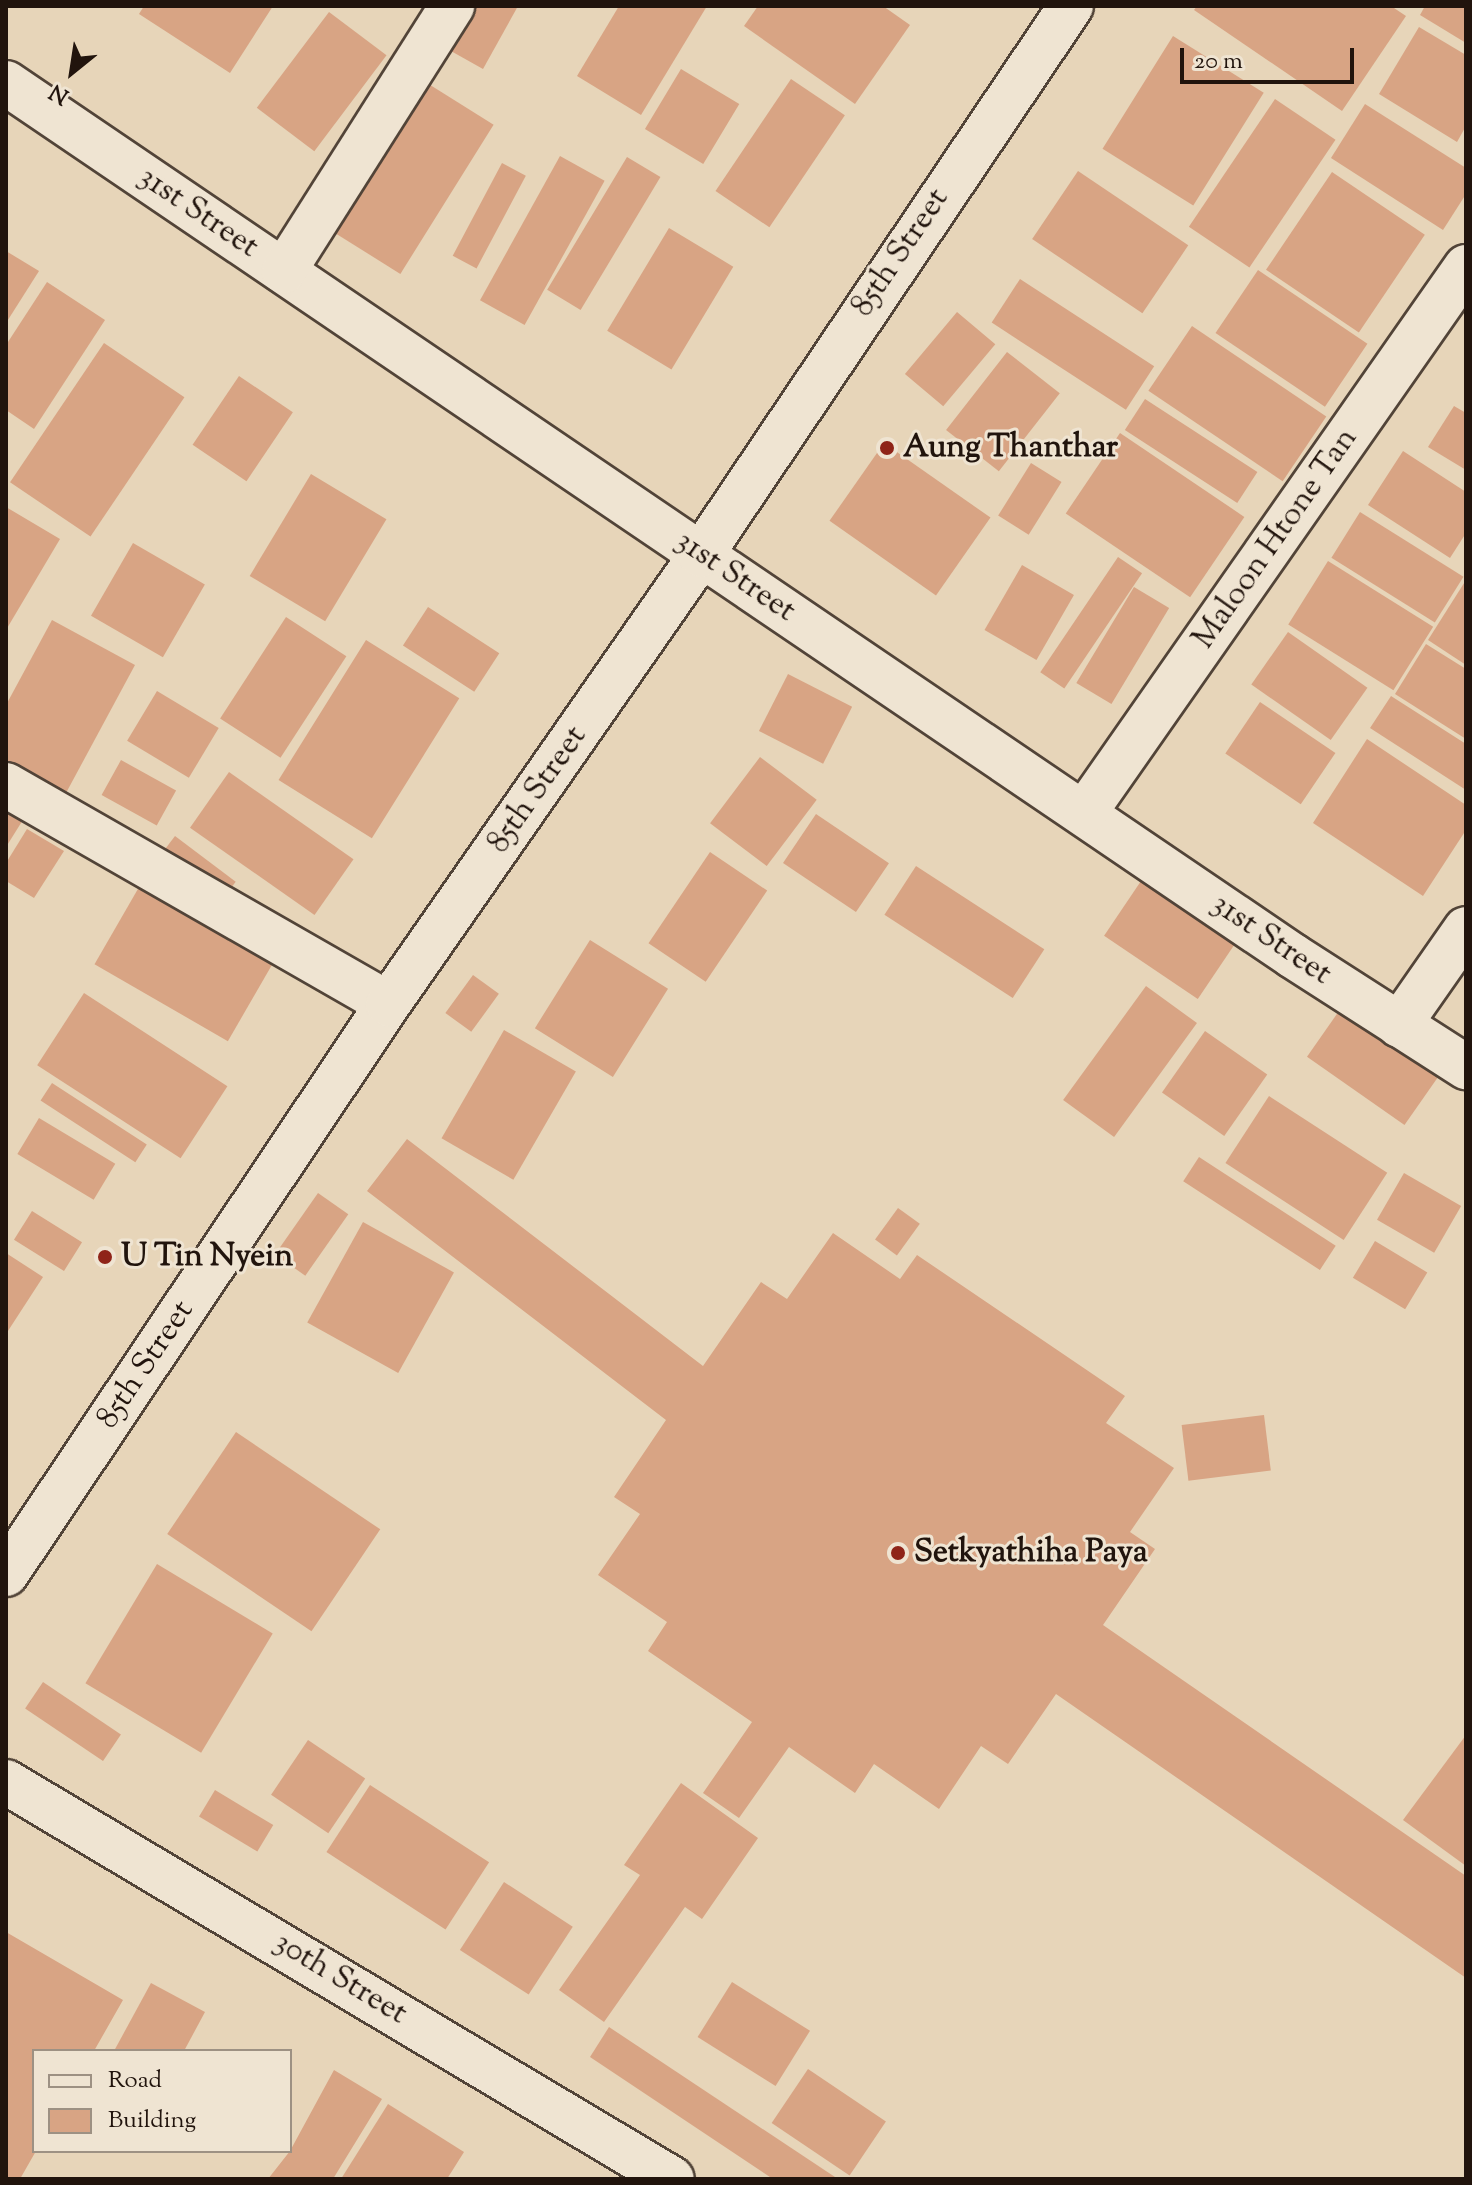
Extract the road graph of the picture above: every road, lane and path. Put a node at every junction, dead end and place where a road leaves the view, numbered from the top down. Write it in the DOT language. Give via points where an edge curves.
graph roads {
  1 [pos="452,6"];
  2 [pos="1071,6"];
  3 [pos="6,83"];
  4 [pos="1466,267"];
  5 [pos="284,271"];
  6 [pos="701,555"];
  7 [pos="6,785"];
  8 [pos="1085,812"];
  9 [pos="1466,929"];
  10 [pos="388,1004"];
  11 [pos="1399,1025"];
  12 [pos="1466,1067"];
  13 [pos="6,1574"];
  14 [pos="6,1782"];
  15 [pos="672,2179"];
  1 -- 5 [label="street"];
  2 -- 6 [label="street, 85th Street"];
  3 -- 5 [label="street, 31st Street"];
  4 -- 8 [label="street, Maloon Htone Tan"];
  5 -- 6 [label="street, 31st Street"];
  6 -- 8 [label="street, 31st Street"];
  6 -- 10 [label="street, 85th Street"];
  7 -- 10 [label="street"];
  8 -- 11 [label="street, 31st Street"];
  9 -- 11 [label="street"];
  10 -- 13 [label="street, 85th Street"];
  11 -- 12 [label="street, 31st Street"];
  14 -- 15 [label="street, 30th Street"];
}
